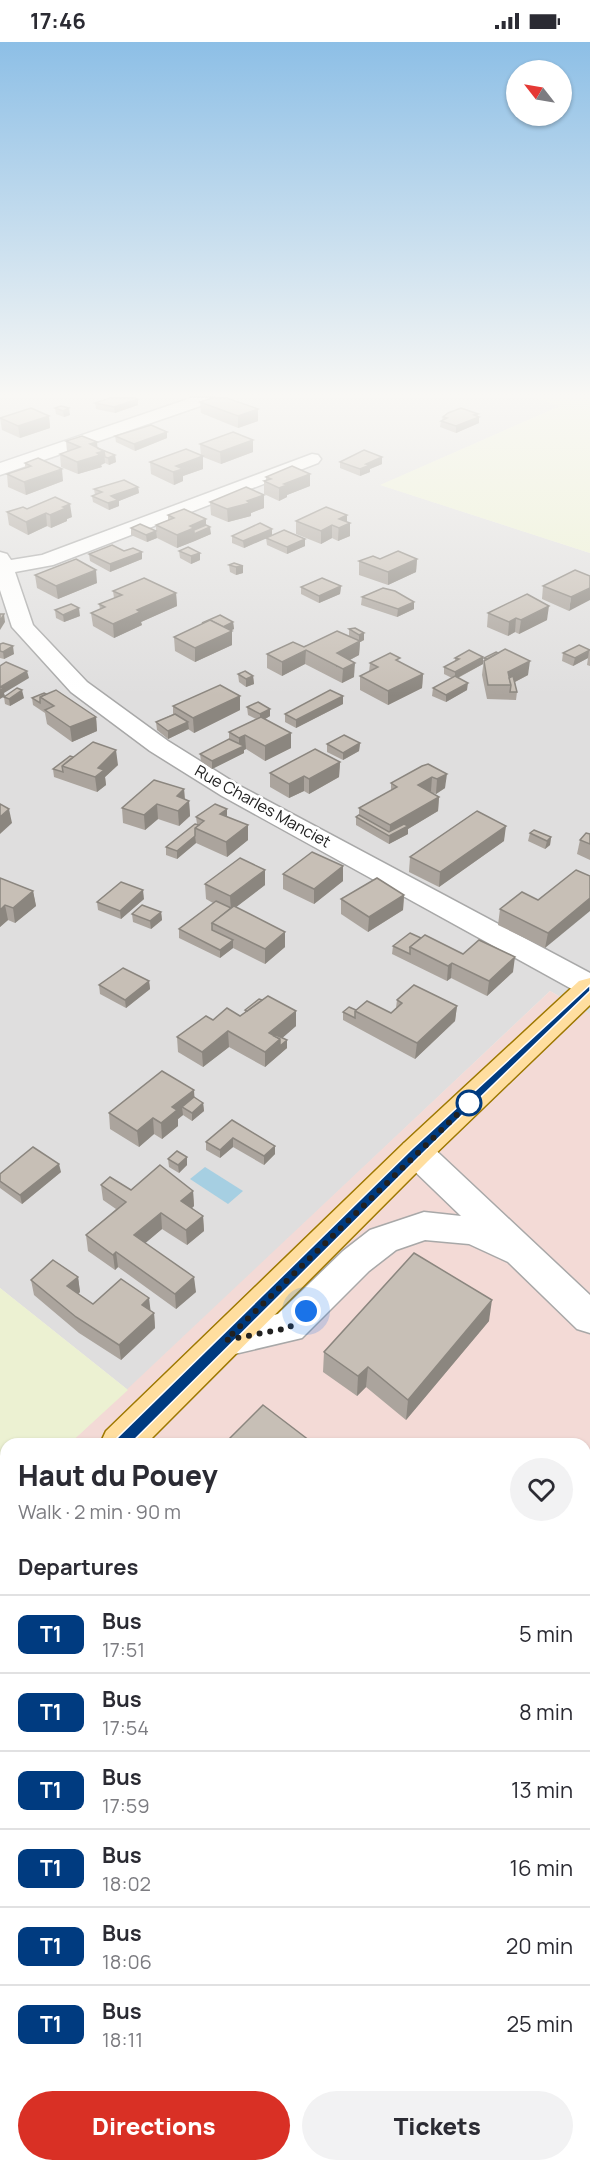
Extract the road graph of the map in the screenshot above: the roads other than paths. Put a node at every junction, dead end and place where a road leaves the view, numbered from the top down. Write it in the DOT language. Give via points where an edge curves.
graph roads {
  1 [pos="212,497"];
  2 [pos="2,562"];
  3 [pos="590,987"];
  4 [pos="416,1152"];
  5 [pos="521,1252"];
  6 [pos="590,1318"];
  7 [pos="226,1340"];
  8 [pos="126,1438"];
  1 -- 2 [label="street" via="46,561"];
  2 -- 3 [label="street, Rue Charles Manciet" via="16,631 79,687 159,746 231,791"];
  3 -- 4 [label="main road"];
  4 -- 5 [label="street"];
  4 -- 7 [label="main road"];
  5 -- 6 [label="street"];
  5 -- 7 [label="street" via="474,1231 424,1226 383,1240 289,1328"];
  7 -- 8 [label="main road"];
}
